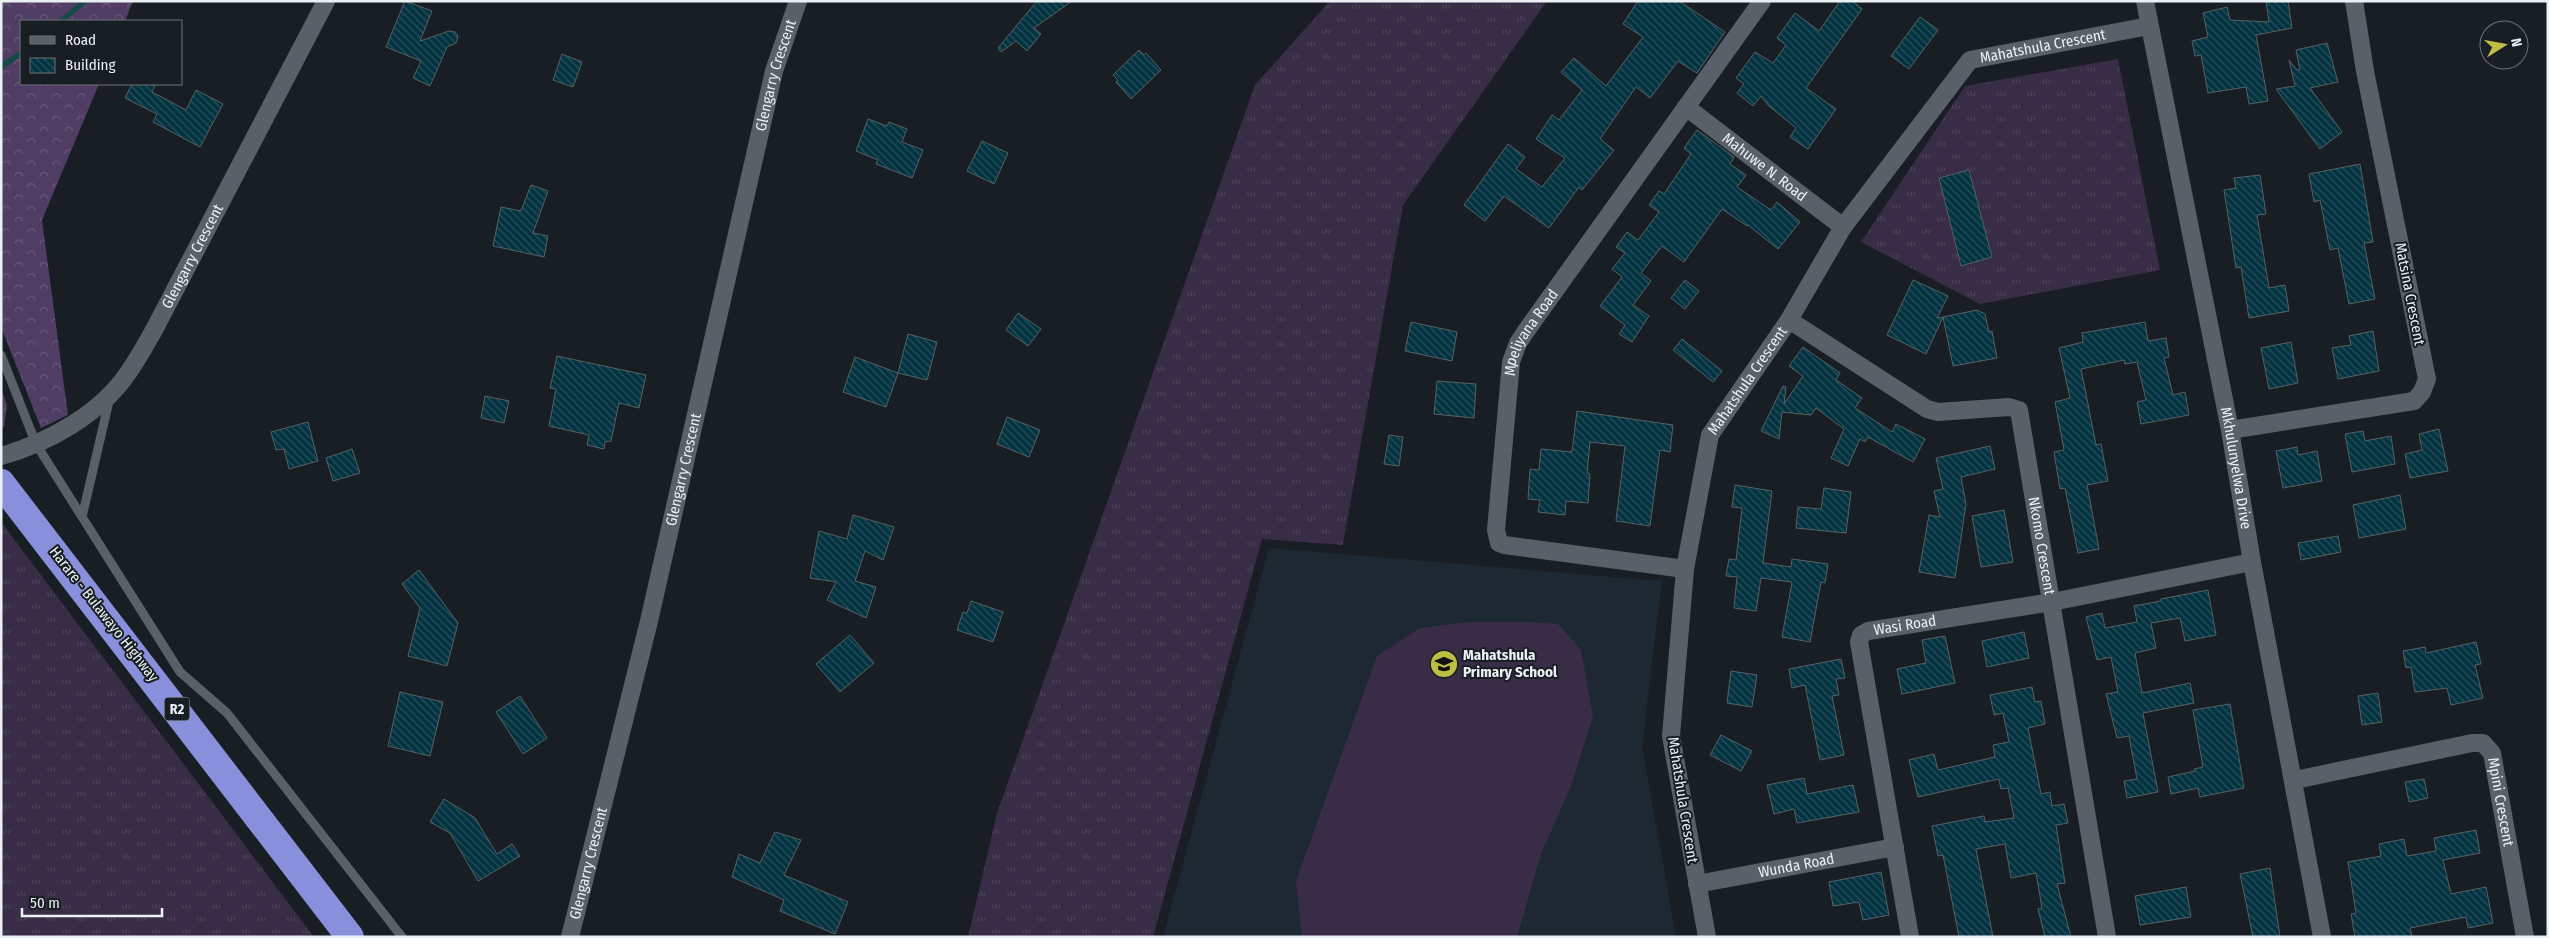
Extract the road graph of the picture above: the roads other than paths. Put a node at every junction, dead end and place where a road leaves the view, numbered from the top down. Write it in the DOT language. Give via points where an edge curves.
graph roads {
  1 [pos="326,1"];
  2 [pos="798,1"];
  3 [pos="1762,1"];
  4 [pos="2145,1"];
  5 [pos="2354,1"];
  6 [pos="2149,26"];
  7 [pos="1686,107"];
  8 [pos="1844,227"];
  9 [pos="1789,320"];
  10 [pos="1,354"];
  11 [pos="112,392"];
  12 [pos="2230,430"];
  13 [pos="36,444"];
  14 [pos="1,456"];
  15 [pos="1,483"];
  16 [pos="82,517"];
  17 [pos="2252,562"];
  18 [pos="1685,569"];
  19 [pos="2052,602"];
  20 [pos="2294,780"];
  21 [pos="1895,847"];
  22 [pos="1697,884"];
  23 [pos="350,937"];
  24 [pos="402,937"];
  25 [pos="570,937"];
  26 [pos="1707,937"];
  27 [pos="1910,937"];
  28 [pos="2107,937"];
  29 [pos="2322,937"];
  30 [pos="2525,937"];
  1 -- 11 [label="street, Glengarry Crescent" via="154,330 128,374"];
  2 -- 25 [label="street, Glengarry Crescent" via="774,71 649,621"];
  3 -- 7 [label="street, Mpeliyana Road"];
  4 -- 6 [label="street, Mkhulunyelwa Drive"];
  5 -- 12 [label="street, Matsina Crescent" via="2427,379 2414,401"];
  6 -- 8 [label="street, Mahatshula Crescent" via="1970,60"];
  6 -- 12 [label="street, Mkhulunyelwa Drive"];
  7 -- 8 [label="street, Mahuwe N. Road"];
  7 -- 18 [label="street, Mpeliyana Road" via="1518,343 1512,362 1496,530 1497,539 1504,545"];
  8 -- 9 [label="street, Mahatshula Crescent"];
  9 -- 18 [label="street, Mahatshula Crescent" via="1710,434"];
  9 -- 19 [label="street, Nkomo Crescent" via="1927,409 1938,412 2018,408"];
  10 -- 13 [label="lane"];
  11 -- 13 [label="street, Glengarry Crescent" via="92,410"];
  11 -- 16 [label="lane"];
  12 -- 17 [label="street, Mkhulunyelwa Drive"];
  13 -- 14 [label="street, Glengarry Crescent"];
  13 -- 16 [label="lane"];
  15 -- 23 [label="highway, Harare - Bulawayo Highway / R2"];
  16 -- 24 [label="lane" via="180,672 227,713"];
  17 -- 19 [label="street, Wasi Road"];
  17 -- 20 [label="street, Mkhulunyelwa Drive"];
  18 -- 22 [label="street, Mahatshula Crescent" via="1671,736"];
  19 -- 21 [label="street, Wasi Road" via="1868,631 1861,635 1859,642"];
  19 -- 28 [label="street, Nkomo Crescent"];
  20 -- 29 [label="street, Mkhulunyelwa Drive"];
  20 -- 30 [label="street, Mpini Crescent" via="2472,743 2484,744 2492,754"];
  21 -- 22 [label="street, Wunda Road"];
  21 -- 27 [label="street, Wasi Road"];
  22 -- 26 [label="street, Mahatshula Crescent"];
}
